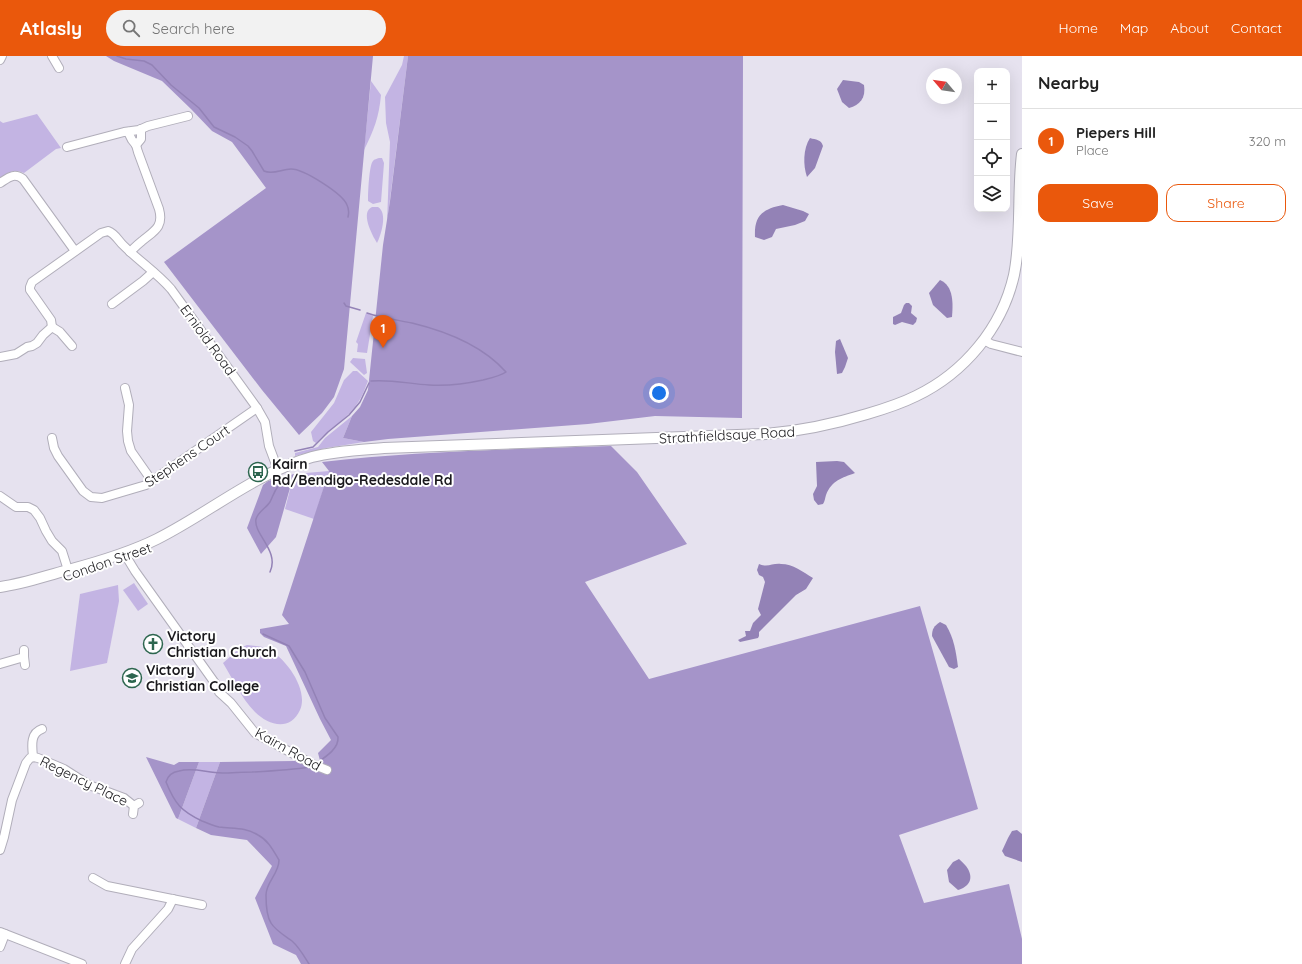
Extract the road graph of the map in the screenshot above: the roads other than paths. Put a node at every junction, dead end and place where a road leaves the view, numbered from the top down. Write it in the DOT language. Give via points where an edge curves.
graph roads {
  1 [pos="2,56"];
  2 [pos="52,56"];
  3 [pos="0,60"];
  4 [pos="59,68"];
  5 [pos="188,116"];
  6 [pos="141,129"];
  7 [pos="128,132"];
  8 [pos="136,145"];
  9 [pos="67,147"];
  10 [pos="1022,154"];
  11 [pos="0,183"];
  12 [pos="75,251"];
  13 [pos="130,252"];
  14 [pos="153,272"];
  15 [pos="112,304"];
  16 [pos="52,327"];
  17 [pos="984,340"];
  18 [pos="73,348"];
  19 [pos="1022,352"];
  20 [pos="0,357"];
  21 [pos="125,388"];
  22 [pos="257,408"];
  23 [pos="52,438"];
  24 [pos="278,470"];
  25 [pos="152,481"];
  26 [pos="0,496"];
  27 [pos="126,556"];
  28 [pos="68,570"];
  29 [pos="0,587"];
  30 [pos="0,592"];
  31 [pos="24,657"];
  32 [pos="0,664"];
  33 [pos="42,729"];
  34 [pos="33,757"];
  35 [pos="327,770"];
  36 [pos="135,808"];
  37 [pos="0,850"];
  38 [pos="92,878"];
  39 [pos="173,899"];
  40 [pos="202,905"];
  41 [pos="3,932"];
  42 [pos="0,947"];
  43 [pos="82,964"];
  44 [pos="125,964"];
  1 -- 3 [label="street"];
  2 -- 4 [label="street"];
  5 -- 6 [label="street"];
  6 -- 7 [label="street"];
  6 -- 8 [label="street" via="141,139"];
  7 -- 8 [label="street"];
  7 -- 9 [label="street"];
  8 -- 13 [label="street" via="159,209 160,224"];
  10 -- 17 [label="main road, Strathfieldsaye Road" via="1018,251 1014,277 1002,308"];
  11 -- 12 [label="street" via="11,176 21,177"];
  12 -- 13 [label="street, Erniold Road" via="108,231"];
  12 -- 16 [label="street" via="30,284 30,290 51,320"];
  13 -- 14 [label="street, Erniold Road"];
  14 -- 15 [label="street"];
  14 -- 22 [label="street, Erniold Road" via="171,289"];
  16 -- 18 [label="street" via="60,332"];
  16 -- 20 [label="street" via="16,354"];
  17 -- 19 [label="street"];
  17 -- 24 [label="main road, Strathfieldsaye Road" via="950,375 916,396 854,418 806,429 723,437 359,450 312,457"];
  21 -- 25 [label="street" via="129,405 128,441 131,451"];
  22 -- 24 [label="street, Erniold Road" via="265,422 269,446"];
  22 -- 25 [label="street, Stephens Court"];
  23 -- 25 [label="street, Stephens Court" via="58,456 83,491 91,497 102,498 141,487"];
  24 -- 27 [label="main road, Condon Street"];
  26 -- 28 [label="street" via="16,507 34,510 52,541 62,551"];
  27 -- 28 [label="main road, Condon Street"];
  27 -- 30 [label="main road, Condon Street" via="32,586"];
  27 -- 35 [label="street, Kairn Road" via="217,686 218,692 231,703 252,729 269,741"];
  28 -- 29 [label="main road, Condon Street"];
  31 -- 32 [label="street"];
  33 -- 34 [label="street, Regency Place" via="35,734"];
  34 -- 36 [label="street, Regency Place" via="59,767 89,785 124,798"];
  34 -- 37 [label="street, Regency Place" via="28,759 13,796"];
  38 -- 39 [label="street" via="107,886"];
  39 -- 40 [label="street"];
  39 -- 44 [label="street" via="132,949"];
  41 -- 42 [label="street"];
  41 -- 43 [label="street"];
}
